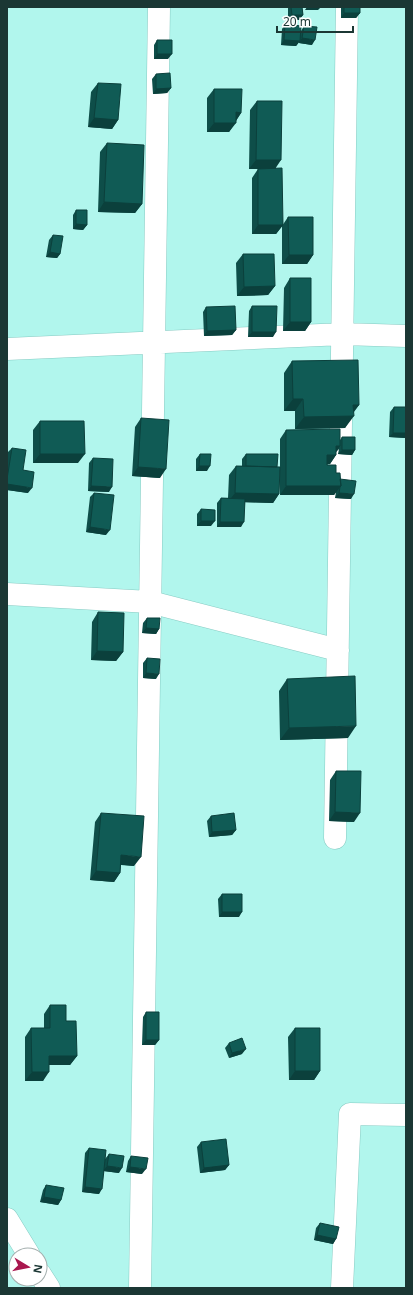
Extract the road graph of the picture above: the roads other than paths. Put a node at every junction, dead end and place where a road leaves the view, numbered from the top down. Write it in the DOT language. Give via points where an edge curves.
graph roads {
  1 [pos="159,7"];
  2 [pos="347,7"];
  3 [pos="342,334"];
  4 [pos="406,336"];
  5 [pos="154,342"];
  6 [pos="7,348"];
  7 [pos="7,594"];
  8 [pos="150,602"];
  9 [pos="338,650"];
  10 [pos="335,838"];
  11 [pos="406,1115"];
  12 [pos="7,1219"];
  13 [pos="24,1247"];
  14 [pos="140,1288"];
  15 [pos="342,1288"];
  1 -- 5 [label="street"];
  2 -- 3 [label="street"];
  3 -- 4 [label="street"];
  3 -- 5 [label="street"];
  3 -- 9 [label="street"];
  5 -- 6 [label="street"];
  5 -- 8 [label="street"];
  7 -- 8 [label="street"];
  8 -- 9 [label="street"];
  8 -- 14 [label="street"];
  9 -- 10 [label="street"];
  11 -- 15 [label="street" via="350,1114"];
  12 -- 13 [label="street"];
}
